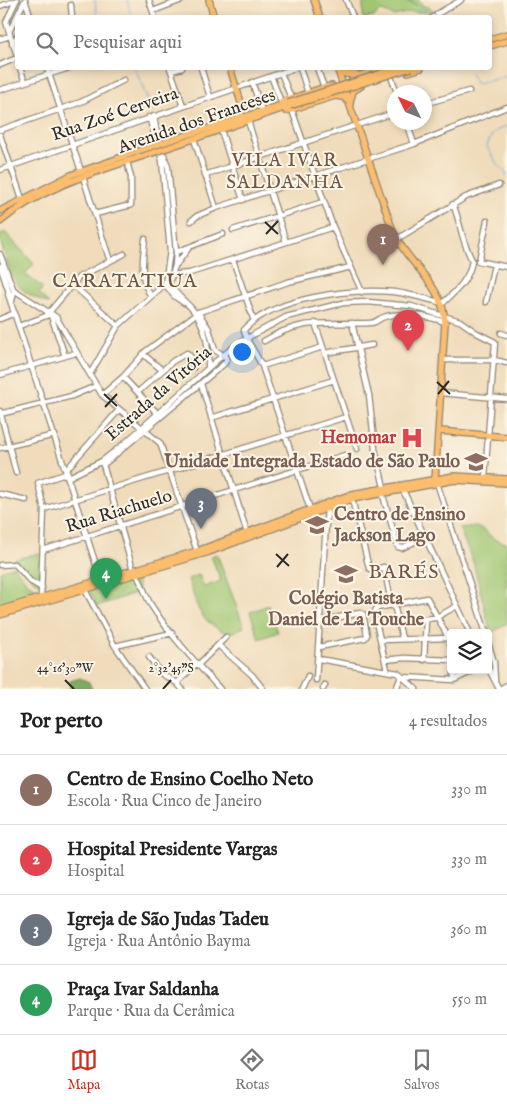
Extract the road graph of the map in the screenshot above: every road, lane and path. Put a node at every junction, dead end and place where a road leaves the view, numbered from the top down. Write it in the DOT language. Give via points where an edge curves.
graph roads {
  1 [pos="17,0"];
  2 [pos="25,0"];
  3 [pos="149,0"];
  4 [pos="182,0"];
  5 [pos="209,0"];
  6 [pos="314,0"];
  7 [pos="346,0"];
  8 [pos="457,1"];
  9 [pos="70,5"];
  10 [pos="0,6"];
  11 [pos="153,10"];
  12 [pos="18,15"];
  13 [pos="30,15"];
  14 [pos="72,15"];
  15 [pos="154,15"];
  16 [pos="213,15"];
  17 [pos="319,15"];
  18 [pos="352,15"];
  19 [pos="436,15"];
  20 [pos="15,21"];
  21 [pos="9,34"];
  22 [pos="507,34"];
  23 [pos="492,38"];
  24 [pos="0,39"];
  25 [pos="15,40"];
  26 [pos="507,41"];
  27 [pos="12,44"];
  28 [pos="492,45"];
  29 [pos="15,52"];
  30 [pos="15,58"];
  31 [pos="0,65"];
  32 [pos="22,70"];
  33 [pos="48,70"];
  34 [pos="63,70"];
  35 [pos="171,70"];
  36 [pos="202,70"];
  37 [pos="231,70"];
  38 [pos="288,70"];
  39 [pos="301,70"];
  40 [pos="318,70"];
  41 [pos="338,70"];
  42 [pos="338,70"];
  43 [pos="339,70"];
  44 [pos="378,70"];
  45 [pos="391,70"];
  46 [pos="405,70"];
  47 [pos="414,70"];
  48 [pos="281,72"];
  49 [pos="50,74"];
  50 [pos="360,75"];
  51 [pos="271,76"];
  52 [pos="391,77"];
  53 [pos="124,80"];
  54 [pos="25,82"];
  55 [pos="252,82"];
  56 [pos="394,85"];
  57 [pos="359,86"];
  58 [pos="324,87"];
  59 [pos="236,88"];
  60 [pos="0,90"];
  61 [pos="469,90"];
  62 [pos="336,91"];
  63 [pos="308,92"];
  64 [pos="210,97"];
  65 [pos="330,97"];
  66 [pos="281,102"];
  67 [pos="432,102"];
  68 [pos="290,104"];
  69 [pos="350,104"];
  70 [pos="183,106"];
  71 [pos="507,108"];
  72 [pos="61,110"];
  73 [pos="262,111"];
  74 [pos="387,115"];
  75 [pos="151,117"];
  76 [pos="237,119"];
  77 [pos="248,121"];
  78 [pos="358,125"];
  79 [pos="0,130"];
  80 [pos="220,130"];
  81 [pos="409,130"];
  82 [pos="0,135"];
  83 [pos="194,139"];
  84 [pos="303,143"];
  85 [pos="72,144"];
  86 [pos="169,144"];
  87 [pos="414,144"];
  88 [pos="151,150"];
  89 [pos="259,157"];
  90 [pos="369,159"];
  91 [pos="127,162"];
  92 [pos="10,166"];
  93 [pos="232,166"];
  94 [pos="0,170"];
  95 [pos="82,174"];
  96 [pos="205,175"];
  97 [pos="314,176"];
  98 [pos="499,185"];
  99 [pos="164,186"];
  100 [pos="270,191"];
  101 [pos="170,193"];
  102 [pos="22,199"];
  103 [pos="243,200"];
  104 [pos="324,202"];
  105 [pos="453,204"];
  106 [pos="131,205"];
  107 [pos="216,208"];
  108 [pos="1,211"];
  109 [pos="131,211"];
  110 [pos="95,214"];
  111 [pos="278,216"];
  112 [pos="1,221"];
  113 [pos="191,221"];
  114 [pos="487,221"];
  115 [pos="333,227"];
  116 [pos="233,230"];
  117 [pos="223,234"];
  118 [pos="145,239"];
  119 [pos="397,239"];
  120 [pos="286,242"];
  121 [pos="188,248"];
  122 [pos="176,252"];
  123 [pos="0,254"];
  124 [pos="124,254"];
  125 [pos="233,260"];
  126 [pos="472,260"];
  127 [pos="110,261"];
  128 [pos="479,261"];
  129 [pos="494,265"];
  130 [pos="0,266"];
  131 [pos="175,266"];
  132 [pos="351,267"];
  133 [pos="507,267"];
  134 [pos="169,277"];
  135 [pos="72,284"];
  136 [pos="165,284"];
  137 [pos="11,292"];
  138 [pos="362,292"];
  139 [pos="244,295"];
  140 [pos="151,296"];
  141 [pos="486,302"];
  142 [pos="443,304"];
  143 [pos="188,305"];
  144 [pos="49,312"];
  145 [pos="196,312"];
  146 [pos="15,313"];
  147 [pos="0,319"];
  148 [pos="445,319"];
  149 [pos="254,321"];
  150 [pos="315,323"];
  151 [pos="352,323"];
  152 [pos="20,326"];
  153 [pos="118,326"];
  154 [pos="501,333"];
  155 [pos="507,336"];
  156 [pos="246,338"];
  157 [pos="264,341"];
  158 [pos="372,345"];
  159 [pos="323,346"];
  160 [pos="356,348"];
  161 [pos="76,353"];
  162 [pos="325,353"];
  163 [pos="143,354"];
  164 [pos="223,355"];
  165 [pos="65,356"];
  166 [pos="443,360"];
  167 [pos="494,360"];
  168 [pos="507,363"];
  169 [pos="33,366"];
  170 [pos="262,366"];
  171 [pos="193,368"];
  172 [pos="208,368"];
  173 [pos="162,370"];
  174 [pos="90,374"];
  175 [pos="0,375"];
  176 [pos="123,377"];
  177 [pos="334,380"];
  178 [pos="201,384"];
  179 [pos="96,386"];
  180 [pos="138,392"];
  181 [pos="441,393"];
  182 [pos="102,395"];
  183 [pos="273,398"];
  184 [pos="491,398"];
  185 [pos="507,400"];
  186 [pos="45,404"];
  187 [pos="118,410"];
  188 [pos="0,413"];
  189 [pos="157,413"];
  190 [pos="346,417"];
  191 [pos="211,418"];
  192 [pos="144,429"];
  193 [pos="440,431"];
  194 [pos="55,435"];
  195 [pos="285,436"];
  196 [pos="489,436"];
  197 [pos="507,437"];
  198 [pos="7,446"];
  199 [pos="0,448"];
  200 [pos="357,449"];
  201 [pos="222,455"];
  202 [pos="345,455"];
  203 [pos="103,463"];
  204 [pos="170,470"];
  205 [pos="298,470"];
  206 [pos="16,473"];
  207 [pos="68,473"];
  208 [pos="485,477"];
  209 [pos="507,478"];
  210 [pos="436,481"];
  211 [pos="507,483"];
  212 [pos="402,488"];
  213 [pos="110,489"];
  214 [pos="234,490"];
  215 [pos="383,490"];
  216 [pos="0,494"];
  217 [pos="76,499"];
  218 [pos="352,499"];
  219 [pos="26,500"];
  220 [pos="182,507"];
  221 [pos="327,508"];
  222 [pos="44,509"];
  223 [pos="310,509"];
  224 [pos="120,526"];
  225 [pos="247,533"];
  226 [pos="88,536"];
  227 [pos="424,537"];
  228 [pos="45,549"];
  229 [pos="196,551"];
  230 [pos="1,565"];
  231 [pos="135,572"];
  232 [pos="101,580"];
  233 [pos="42,588"];
  234 [pos="85,590"];
  235 [pos="41,598"];
  236 [pos="393,605"];
  237 [pos="457,606"];
  238 [pos="0,610"];
  239 [pos="0,615"];
  240 [pos="437,617"];
  241 [pos="426,620"];
  242 [pos="319,621"];
  243 [pos="398,621"];
  244 [pos="468,629"];
  245 [pos="483,629"];
  246 [pos="483,629"];
  247 [pos="172,633"];
  248 [pos="447,634"];
  249 [pos="226,637"];
  250 [pos="402,638"];
  251 [pos="447,639"];
  252 [pos="382,640"];
  253 [pos="425,640"];
  254 [pos="218,645"];
  255 [pos="115,646"];
  256 [pos="319,647"];
  257 [pos="492,655"];
  258 [pos="149,657"];
  259 [pos="319,659"];
  260 [pos="385,660"];
  261 [pos="424,660"];
  262 [pos="447,660"];
  263 [pos="198,664"];
  264 [pos="387,670"];
  265 [pos="454,674"];
  266 [pos="467,674"];
  267 [pos="491,674"];
  268 [pos="308,676"];
  269 [pos="401,677"];
  270 [pos="316,680"];
  271 [pos="454,680"];
  272 [pos="495,681"];
  273 [pos="177,683"];
  274 [pos="507,685"];
  275 [pos="144,689"];
  276 [pos="182,689"];
  277 [pos="220,689"];
  278 [pos="262,689"];
  279 [pos="302,689"];
  280 [pos="396,689"];
  281 [pos="416,689"];
  282 [pos="500,689"];
  1 -- 10 [label="street"];
  1 -- 21 [label="street" via="7,18"];
  2 -- 12 [label="street"];
  2 -- 13 [label="street"];
  3 -- 11 [label="street"];
  4 -- 11 [label="street"];
  5 -- 16 [label="main road"];
  6 -- 17 [label="main road"];
  7 -- 18 [label="street"];
  8 -- 19 [label="street"];
  9 -- 14 [label="street"];
  11 -- 15 [label="street"];
  20 -- 21 [label="street"];
  21 -- 24 [label="street"];
  21 -- 27 [label="street"];
  22 -- 23 [label="main road"];
  25 -- 27 [label="street"];
  26 -- 28 [label="main road"];
  27 -- 29 [label="street"];
  30 -- 31 [label="street"];
  32 -- 54 [label="street"];
  33 -- 49 [label="street"];
  34 -- 49 [label="street"];
  35 -- 70 [label="street"];
  36 -- 64 [label="street"];
  37 -- 59 [label="main road"];
  38 -- 48 [label="street, Rua Zoé Cerveira"];
  39 -- 63 [label="street"];
  40 -- 58 [label="street"];
  41 -- 62 [label="main road"];
  42 -- 69 [label="main road"];
  43 -- 50 [label="main road" via="345,74"];
  44 -- 50 [label="main road"];
  45 -- 68 [label="main road, Avenida dos Franceses, bridge"];
  46 -- 68 [label="main road, Avenida dos Franceses, bridge"];
  47 -- 52 [label="main road"];
  48 -- 51 [label="street, Rua Zoé Cerveira"];
  48 -- 68 [label="street"];
  49 -- 54 [label="street"];
  49 -- 72 [label="street"];
  50 -- 57 [label="main road" via="352,80"];
  51 -- 55 [label="street, Rua Zoé Cerveira"];
  51 -- 66 [label="street"];
  52 -- 56 [label="street"];
  52 -- 57 [label="main road"];
  53 -- 72 [label="street"];
  54 -- 60 [label="street"];
  55 -- 59 [label="street, Rua Zoé Cerveira"];
  55 -- 73 [label="street"];
  57 -- 69 [label="main road" via="351,94"];
  58 -- 62 [label="main road" via="334,86"];
  58 -- 63 [label="main road"];
  59 -- 64 [label="street, Rua Zoé Cerveira"];
  59 -- 76 [label="main road" via="243,109"];
  61 -- 67 [label="street"];
  62 -- 65 [label="main road"];
  63 -- 68 [label="main road"];
  64 -- 70 [label="street, Rua Zoé Cerveira"];
  65 -- 68 [label="main road"];
  65 -- 69 [label="main road" via="339,96"];
  66 -- 68 [label="main road"];
  66 -- 73 [label="main road"];
  68 -- 73 [label="main road, Avenida dos Franceses"];
  68 -- 77 [label="main road, Avenida dos Franceses"];
  68 -- 84 [label="street"];
  69 -- 78 [label="main road"];
  70 -- 75 [label="street, Rua Zoé Cerveira"];
  71 -- 87 [label="street"];
  72 -- 79 [label="street"];
  72 -- 85 [label="street"];
  73 -- 76 [label="main road, Avenida dos Franceses"];
  74 -- 78 [label="street"];
  75 -- 85 [label="street, Rua Zoé Cerveira"];
  75 -- 99 [label="street" via="162,156"];
  75 -- 101 [label="street" via="167,161"];
  76 -- 86 [label="main road, Avenida dos Franceses"];
  77 -- 80 [label="main road, Avenida dos Franceses"];
  77 -- 89 [label="street"];
  78 -- 84 [label="street"];
  78 -- 90 [label="main road"];
  80 -- 83 [label="main road, Avenida dos Franceses"];
  80 -- 93 [label="street"];
  81 -- 87 [label="street"];
  82 -- 92 [label="street"];
  83 -- 86 [label="main road, Avenida dos Franceses"];
  83 -- 96 [label="street"];
  84 -- 89 [label="street"];
  84 -- 97 [label="street"];
  85 -- 92 [label="street, Rua Zoé Cerveira"];
  85 -- 95 [label="street"];
  86 -- 88 [label="main road, Avenida dos Franceses, bridge"];
  87 -- 90 [label="street"];
  88 -- 91 [label="main road, Avenida dos Franceses"];
  88 -- 95 [label="main road, Avenida dos Franceses"];
  89 -- 93 [label="street"];
  89 -- 100 [label="street"];
  90 -- 97 [label="street"];
  90 -- 119 [label="main road"];
  91 -- 95 [label="main road, Avenida dos Franceses"];
  91 -- 106 [label="street" via="131,177"];
  92 -- 94 [label="street, Rua Zoé Cerveira"];
  92 -- 102 [label="street"];
  93 -- 96 [label="street"];
  93 -- 103 [label="street"];
  95 -- 102 [label="main road, Avenida dos Franceses"];
  95 -- 110 [label="street"];
  95 -- 112 [label="main road, Avenida dos Franceses"];
  96 -- 107 [label="street"];
  97 -- 100 [label="street"];
  97 -- 104 [label="street"];
  98 -- 105 [label="street"];
  99 -- 101 [label="street"];
  99 -- 134 [label="street"];
  100 -- 103 [label="street"];
  100 -- 111 [label="street"];
  101 -- 122 [label="street"];
  102 -- 108 [label="main road, Avenida dos Franceses"];
  103 -- 107 [label="street"];
  104 -- 111 [label="street"];
  104 -- 115 [label="street"];
  105 -- 119 [label="street"];
  105 -- 126 [label="street" via="460,220 461,236"];
  106 -- 109 [label="street"];
  106 -- 110 [label="street"];
  107 -- 113 [label="street"];
  110 -- 127 [label="street"];
  111 -- 116 [label="street"];
  111 -- 120 [label="street"];
  114 -- 128 [label="street"];
  115 -- 120 [label="street"];
  115 -- 132 [label="street"];
  117 -- 121 [label="street"];
  118 -- 140 [label="street" via="143,276 145,288"];
  119 -- 142 [label="main road"];
  120 -- 125 [label="street"];
  121 -- 122 [label="street"];
  121 -- 131 [label="street"];
  122 -- 131 [label="street"];
  123 -- 137 [label="street"];
  124 -- 127 [label="street"];
  125 -- 134 [label="street"];
  125 -- 139 [label="street"];
  126 -- 128 [label="street"];
  126 -- 142 [label="street" via="464,281"];
  127 -- 135 [label="street" via="83,274"];
  128 -- 129 [label="street"];
  129 -- 133 [label="street"];
  129 -- 141 [label="street"];
  130 -- 137 [label="street"];
  131 -- 134 [label="street"];
  132 -- 138 [label="street"];
  132 -- 139 [label="street"];
  134 -- 136 [label="street"];
  134 -- 143 [label="street" via="171,286"];
  135 -- 144 [label="street"];
  135 -- 153 [label="street"];
  136 -- 140 [label="street"];
  136 -- 143 [label="street" via="174,296"];
  137 -- 144 [label="street"];
  137 -- 146 [label="street"];
  138 -- 142 [label="street" via="403,293"];
  138 -- 149 [label="street" via="285,304"];
  139 -- 145 [label="street"];
  139 -- 149 [label="street"];
  140 -- 153 [label="street"];
  142 -- 148 [label="main road"];
  143 -- 145 [label="street"];
  144 -- 152 [label="street"];
  144 -- 161 [label="street" via="56,317"];
  144 -- 165 [label="street"];
  145 -- 163 [label="street"];
  145 -- 164 [label="street" via="210,332 215,350"];
  145 -- 172 [label="street" via="206,336"];
  146 -- 147 [label="street"];
  146 -- 152 [label="street"];
  148 -- 151 [label="street" via="417,315"];
  148 -- 156 [label="street" via="411,306 343,303 286,317"];
  148 -- 166 [label="main road"];
  148 -- 167 [label="street" via="460,320 495,342"];
  149 -- 156 [label="street" via="244,330"];
  150 -- 151 [label="street"];
  150 -- 157 [label="street" via="289,328"];
  150 -- 159 [label="street"];
  151 -- 160 [label="street"];
  152 -- 169 [label="street"];
  153 -- 174 [label="street"];
  154 -- 155 [label="street"];
  156 -- 164 [label="street"];
  156 -- 170 [label="street"];
  158 -- 160 [label="street"];
  159 -- 162 [label="street"];
  159 -- 170 [label="street"];
  160 -- 162 [label="street"];
  160 -- 215 [label="street" via="369,395"];
  161 -- 165 [label="street"];
  161 -- 174 [label="street"];
  162 -- 177 [label="street"];
  163 -- 173 [label="street"];
  163 -- 176 [label="street"];
  164 -- 172 [label="street, Estrada da Vitória"];
  164 -- 178 [label="street, Estrada da Vitória" via="227,358 226,363"];
  165 -- 169 [label="street"];
  166 -- 167 [label="street"];
  166 -- 181 [label="main road"];
  167 -- 168 [label="street"];
  167 -- 184 [label="street"];
  169 -- 175 [label="street"];
  169 -- 186 [label="street"];
  170 -- 183 [label="street"];
  171 -- 173 [label="street" via="188,353"];
  172 -- 189 [label="street, Estrada da Vitória"];
  173 -- 180 [label="street"];
  174 -- 179 [label="street"];
  176 -- 180 [label="street"];
  176 -- 182 [label="street"];
  177 -- 183 [label="street"];
  177 -- 190 [label="street"];
  178 -- 191 [label="street"];
  178 -- 192 [label="street, Estrada da Vitória"];
  179 -- 182 [label="street"];
  179 -- 186 [label="street"];
  180 -- 189 [label="street"];
  181 -- 184 [label="street"];
  181 -- 193 [label="main road"];
  182 -- 187 [label="street"];
  183 -- 191 [label="street"];
  183 -- 195 [label="street"];
  184 -- 185 [label="street"];
  184 -- 196 [label="street"];
  186 -- 188 [label="street"];
  186 -- 194 [label="street"];
  187 -- 192 [label="street"];
  187 -- 207 [label="street"];
  188 -- 198 [label="street"];
  189 -- 192 [label="street, Estrada da Vitória"];
  190 -- 195 [label="street"];
  190 -- 200 [label="street"];
  191 -- 201 [label="street"];
  192 -- 203 [label="street, Estrada da Vitória"];
  192 -- 204 [label="street" via="162,446"];
  193 -- 196 [label="main road"];
  193 -- 210 [label="main road"];
  194 -- 198 [label="street"];
  194 -- 207 [label="street"];
  195 -- 201 [label="street"];
  195 -- 205 [label="street"];
  196 -- 197 [label="main road"];
  196 -- 208 [label="street"];
  198 -- 199 [label="street"];
  198 -- 206 [label="street"];
  201 -- 204 [label="street"];
  201 -- 214 [label="street"];
  202 -- 205 [label="street, Rua Riachuelo"];
  203 -- 207 [label="street, Estrada da Vitória"];
  203 -- 213 [label="street"];
  204 -- 213 [label="street"];
  204 -- 220 [label="street"];
  205 -- 214 [label="street, Rua Riachuelo"];
  205 -- 223 [label="street"];
  207 -- 217 [label="street"];
  207 -- 222 [label="street, Estrada da Vitória" via="38,483"];
  208 -- 209 [label="main road"];
  208 -- 210 [label="main road"];
  210 -- 211 [label="main road"];
  210 -- 212 [label="main road"];
  210 -- 215 [label="main road"];
  210 -- 245 [label="street" via="449,531"];
  210 -- 246 [label="street"];
  212 -- 215 [label="main road"];
  212 -- 227 [label="street"];
  213 -- 217 [label="street"];
  213 -- 224 [label="street"];
  214 -- 220 [label="street, Rua Riachuelo"];
  214 -- 225 [label="street"];
  215 -- 218 [label="main road"];
  215 -- 223 [label="main road" via="352,494"];
  215 -- 227 [label="street" via="398,547"];
  216 -- 219 [label="street"];
  217 -- 222 [label="street"];
  217 -- 226 [label="street"];
  218 -- 221 [label="main road"];
  218 -- 236 [label="street" via="369,568 384,567"];
  220 -- 224 [label="street, Rua Riachuelo"];
  220 -- 229 [label="street"];
  221 -- 231 [label="main road" via="209,552"];
  221 -- 242 [label="street"];
  222 -- 228 [label="street"];
  223 -- 225 [label="main road"];
  224 -- 226 [label="street, Rua Riachuelo"];
  224 -- 231 [label="street"];
  225 -- 229 [label="main road"];
  226 -- 228 [label="street, Rua Riachuelo"];
  226 -- 232 [label="street"];
  227 -- 237 [label="street"];
  228 -- 233 [label="street"];
  229 -- 231 [label="main road"];
  230 -- 233 [label="street" via="11,563 18,566 30,581"];
  231 -- 232 [label="main road"];
  231 -- 234 [label="main road"];
  231 -- 247 [label="street" via="150,603"];
  232 -- 235 [label="main road"];
  233 -- 235 [label="street"];
  234 -- 239 [label="main road"];
  234 -- 255 [label="street"];
  235 -- 238 [label="main road"];
  236 -- 240 [label="street" via="427,598"];
  236 -- 243 [label="street"];
  236 -- 252 [label="street" via="377,608 374,613"];
  237 -- 240 [label="street"];
  237 -- 244 [label="street"];
  240 -- 241 [label="street"];
  240 -- 248 [label="street"];
  241 -- 243 [label="street"];
  241 -- 253 [label="street"];
  242 -- 256 [label="street"];
  242 -- 256 [label="street" via="360,612 367,636"];
  243 -- 250 [label="street"];
  247 -- 255 [label="street"];
  247 -- 263 [label="street"];
  249 -- 254 [label="street"];
  250 -- 252 [label="street"];
  250 -- 253 [label="street"];
  251 -- 253 [label="street"];
  252 -- 260 [label="street"];
  253 -- 261 [label="street"];
  254 -- 263 [label="street"];
  254 -- 278 [label="street" via="252,675"];
  255 -- 275 [label="street"];
  256 -- 259 [label="street"];
  257 -- 272 [label="street"];
  258 -- 273 [label="street" via="162,674"];
  259 -- 264 [label="street"];
  259 -- 270 [label="street"];
  260 -- 261 [label="street"];
  260 -- 264 [label="street"];
  261 -- 262 [label="street"];
  263 -- 273 [label="street"];
  263 -- 277 [label="street"];
  264 -- 269 [label="street"];
  265 -- 271 [label="street"];
  266 -- 271 [label="street"];
  267 -- 272 [label="street"];
  268 -- 279 [label="street"];
  269 -- 271 [label="street"];
  269 -- 280 [label="street"];
  269 -- 281 [label="street"];
  272 -- 282 [label="street"];
  273 -- 276 [label="street"];
  274 -- 282 [label="street"];
}
